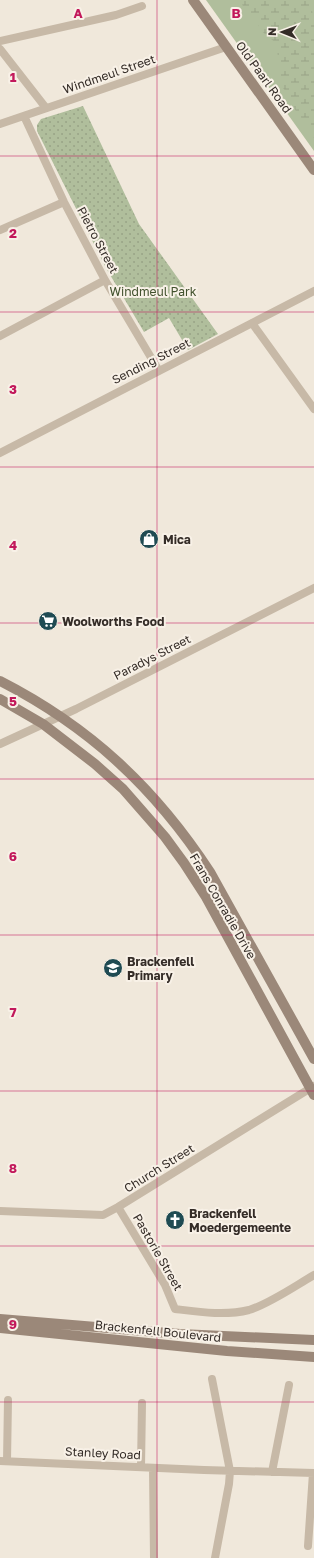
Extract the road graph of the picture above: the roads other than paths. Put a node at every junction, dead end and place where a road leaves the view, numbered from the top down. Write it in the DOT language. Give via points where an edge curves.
graph roads {
  1 [pos="193,0"];
  2 [pos="142,6"];
  3 [pos="0,41"];
  4 [pos="226,46"];
  5 [pos="0,49"];
  6 [pos="46,108"];
  7 [pos="24,116"];
  8 [pos="0,124"];
  9 [pos="314,170"];
  10 [pos="64,202"];
  11 [pos="0,230"];
  12 [pos="105,280"];
  13 [pos="314,291"];
  14 [pos="252,323"];
  15 [pos="0,336"];
  16 [pos="160,371"];
  17 [pos="314,409"];
  18 [pos="0,453"];
  19 [pos="314,588"];
  20 [pos="0,681"];
  21 [pos="0,699"];
  22 [pos="60,716"];
  23 [pos="43,724"];
  24 [pos="0,744"];
  25 [pos="313,1056"];
  26 [pos="313,1090"];
  27 [pos="118,1208"];
  28 [pos="0,1211"];
  29 [pos="314,1275"];
  30 [pos="0,1320"];
  31 [pos="0,1328"];
  32 [pos="314,1340"];
  33 [pos="314,1358"];
  34 [pos="212,1379"];
  35 [pos="289,1385"];
  36 [pos="8,1400"];
  37 [pos="142,1403"];
  38 [pos="3,1461"];
  39 [pos="141,1467"];
  40 [pos="153,1468"];
  41 [pos="230,1471"];
  42 [pos="272,1472"];
  43 [pos="313,1473"];
  44 [pos="308,1546"];
  45 [pos="154,1558"];
  46 [pos="215,1558"];
  1 -- 4 [label="street, Old Paarl Road"];
  2 -- 3 [label="street"];
  4 -- 6 [label="street, Windmeul Street"];
  4 -- 9 [label="street, Old Paarl Road"];
  5 -- 6 [label="street"];
  6 -- 7 [label="street, Windmeul Street"];
  7 -- 8 [label="street, Windmeul Street"];
  7 -- 10 [label="street, Pietro Street"];
  10 -- 11 [label="street"];
  10 -- 12 [label="street, Pietro Street"];
  12 -- 15 [label="street"];
  12 -- 16 [label="street, Pietro Street"];
  13 -- 14 [label="street, Sending Street"];
  14 -- 16 [label="street, Sending Street"];
  14 -- 17 [label="street"];
  16 -- 18 [label="street, Sending Street"];
  19 -- 22 [label="street, Paradys Street"];
  20 -- 22 [label="street, Frans Conradie Drive" via="37,700"];
  21 -- 23 [label="street, Frans Conradie Drive"];
  22 -- 23 [label="street, Paradys Street"];
  22 -- 25 [label="street, Frans Conradie Drive" via="124,766 149,791 192,844 230,906"];
  23 -- 24 [label="street, Paradys Street"];
  23 -- 26 [label="street, Frans Conradie Drive" via="123,789 172,847 206,898"];
  26 -- 27 [label="street, Church Street"];
  27 -- 28 [label="street, Church Street" via="103,1215"];
  27 -- 29 [label="street, Pastorie Street" via="165,1285 175,1309 222,1313 250,1310"];
  30 -- 32 [label="street, Brackenfell Boulevard" via="180,1334"];
  31 -- 33 [label="street, Brackenfell Boulevard"];
  34 -- 41 [label="street"];
  35 -- 42 [label="street"];
  36 -- 38 [label="street"];
  37 -- 39 [label="street"];
  38 -- 39 [label="street, Stanley Road"];
  39 -- 40 [label="street, Stanley Road"];
  40 -- 41 [label="street, Stanley Road"];
  40 -- 45 [label="street"];
  41 -- 42 [label="street, Stanley Road"];
  41 -- 46 [label="street"];
  42 -- 43 [label="street, Stanley Road"];
  43 -- 44 [label="street"];
}
